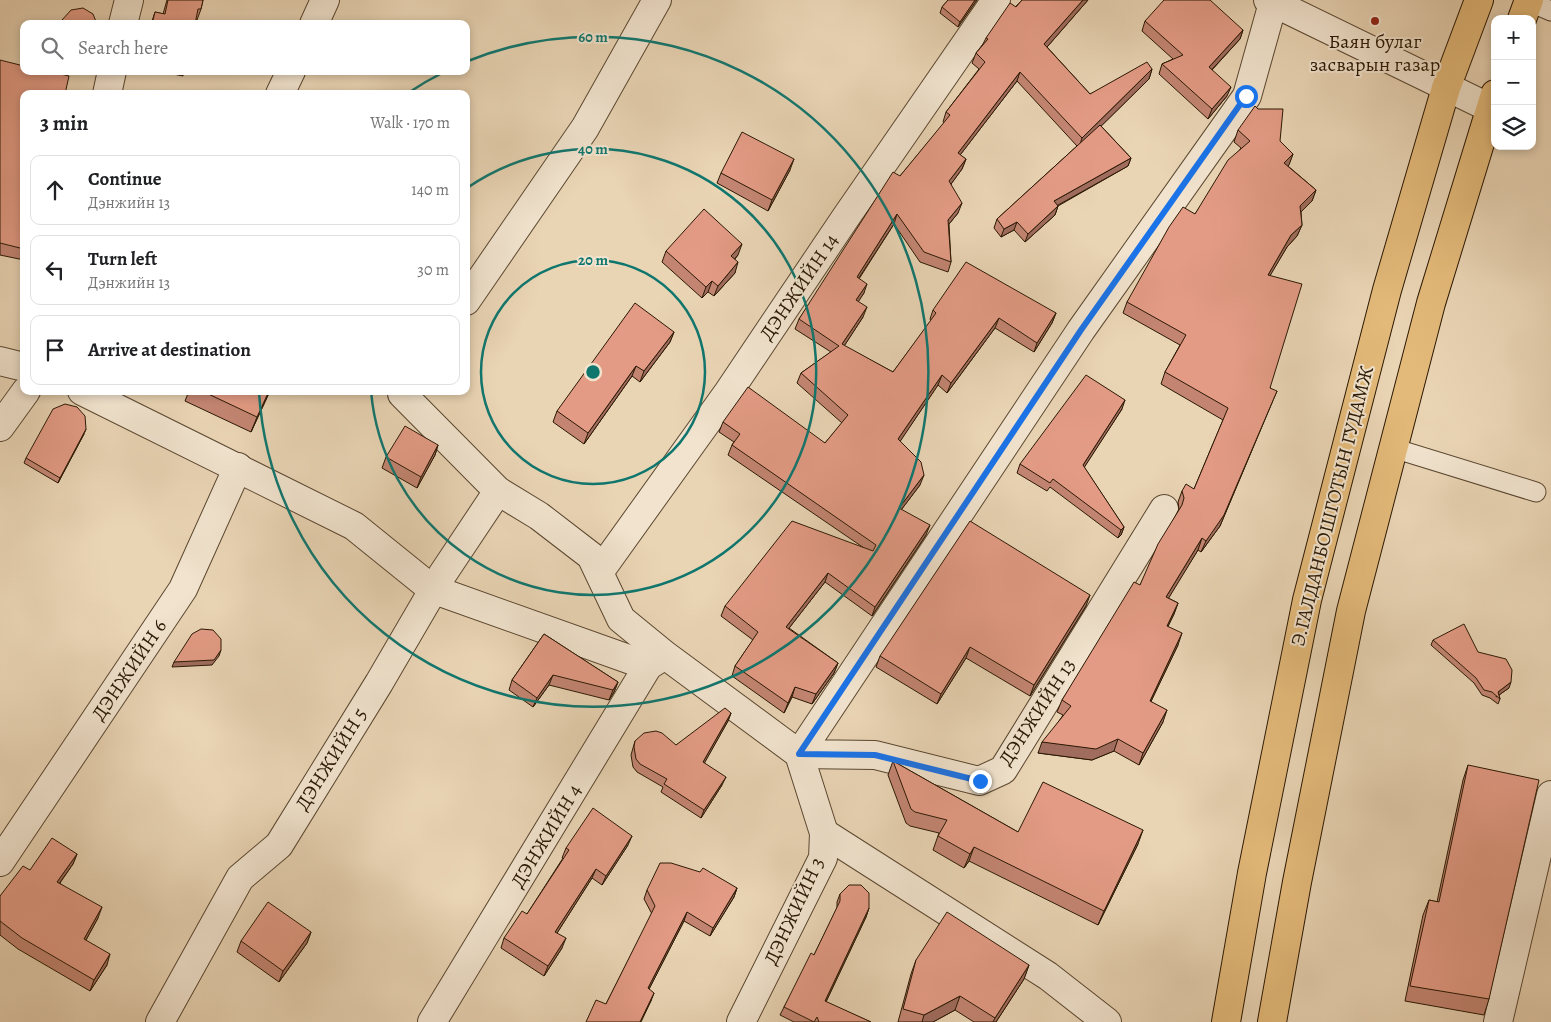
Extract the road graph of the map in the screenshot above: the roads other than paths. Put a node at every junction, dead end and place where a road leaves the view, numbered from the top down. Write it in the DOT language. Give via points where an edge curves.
graph roads {
  1 [pos="129,0"];
  2 [pos="326,0"];
  3 [pos="657,0"];
  4 [pos="996,0"];
  5 [pos="1479,0"];
  6 [pos="1270,1"];
  7 [pos="124,20"];
  8 [pos="316,20"];
  9 [pos="111,75"];
  10 [pos="289,75"];
  11 [pos="1446,88"];
  12 [pos="107,90"];
  13 [pos="282,90"];
  14 [pos="1491,101"];
  15 [pos="1491,104"];
  16 [pos="470,295"];
  17 [pos="0,361"];
  18 [pos="20,366"];
  19 [pos="23,395"];
  20 [pos="90,395"];
  21 [pos="405,395"];
  22 [pos="0,427"];
  23 [pos="1393,448"];
  24 [pos="238,467"];
  25 [pos="498,491"];
  26 [pos="1536,492"];
  27 [pos="1164,509"];
  28 [pos="600,572"];
  29 [pos="432,590"];
  30 [pos="656,661"];
  31 [pos="799,754"];
  32 [pos="1551,795"];
  33 [pos="824,834"];
  34 [pos="0,862"];
  35 [pos="160,1022"];
  36 [pos="432,1022"];
  37 [pos="741,1022"];
  38 [pos="1107,1022"];
  39 [pos="1226,1022"];
  40 [pos="1272,1022"];
  41 [pos="1498,1022"];
  1 -- 7 [label="street"];
  2 -- 8 [label="street"];
  3 -- 16 [label="street" via="585,128"];
  4 -- 28 [label="street, ДЭНЖИЙН 14" via="728,394"];
  5 -- 11 [label="main road, Э.ГАЛДАНБОШГОТЫН ГУДАМЖ"];
  6 -- 11 [label="street"];
  6 -- 31 [label="street" via="1246,96 1081,330"];
  9 -- 12 [label="street"];
  10 -- 13 [label="street"];
  11 -- 14 [label="street"];
  11 -- 39 [label="main road, Э.ГАЛДАНБОШГОТЫН ГУДАМЖ" via="1387,290 1307,600 1252,873"];
  15 -- 23 [label="main road" via="1431,303"];
  17 -- 18 [label="street"];
  19 -- 22 [label="street"];
  20 -- 24 [label="street"];
  21 -- 25 [label="street"];
  23 -- 26 [label="lane"];
  23 -- 40 [label="main road" via="1351,611"];
  24 -- 29 [label="street" via="354,526"];
  24 -- 34 [label="street, ДЭНЖИЙН 6" via="183,590"];
  25 -- 28 [label="street" via="539,516 591,556"];
  25 -- 29 [label="street, ДЭНЖИЙН 5"];
  27 -- 31 [label="street, ДЭНЖИЙН 13" via="1003,770 980,781 875,755"];
  28 -- 30 [label="street" via="622,619"];
  29 -- 30 [label="street"];
  29 -- 35 [label="street, ДЭНЖИЙН 5" via="380,683 278,845 240,878"];
  30 -- 31 [label="street"];
  30 -- 36 [label="street, ДЭНЖИЙН 4"];
  31 -- 33 [label="street, ДЭНЖИЙН 3"];
  32 -- 41 [label="street"];
  33 -- 37 [label="street, ДЭНЖИЙН 3" via="823,858"];
  33 -- 38 [label="street" via="1048,976"];
}
